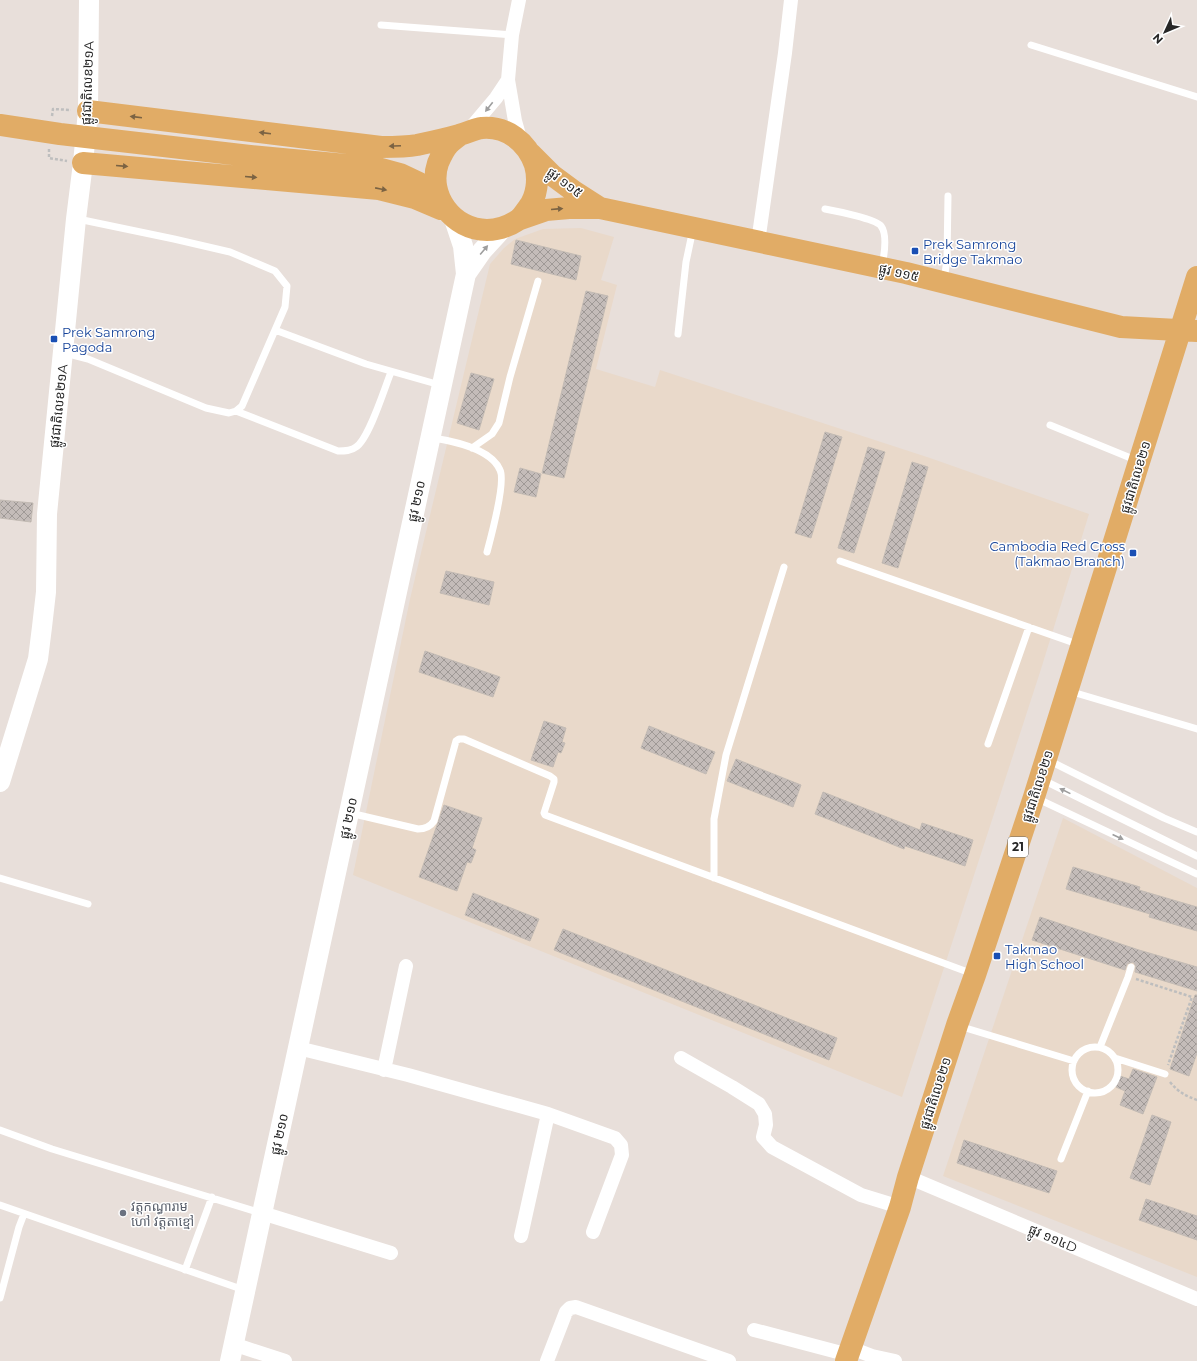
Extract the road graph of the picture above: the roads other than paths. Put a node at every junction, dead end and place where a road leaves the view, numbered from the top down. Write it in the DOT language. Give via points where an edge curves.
graph roads {
  1 [pos="89,0"];
  2 [pos="519,0"];
  3 [pos="791,0"];
  4 [pos="381,25"];
  5 [pos="512,35"];
  6 [pos="1031,45"];
  7 [pos="508,80"];
  8 [pos="1197,97"];
  9 [pos="88,111"];
  10 [pos="0,125"];
  11 [pos="459,137"];
  12 [pos="526,148"];
  13 [pos="83,163"];
  14 [pos="378,168"];
  15 [pos="948,196"];
  16 [pos="600,208"];
  17 [pos="446,209"];
  18 [pos="825,209"];
  19 [pos="76,219"];
  20 [pos="512,223"];
  21 [pos="693,228"];
  22 [pos="758,242"];
  23 [pos="882,268"];
  24 [pos="466,274"];
  25 [pos="1197,277"];
  26 [pos="538,281"];
  27 [pos="943,283"];
  28 [pos="275,330"];
  29 [pos="1189,331"];
  30 [pos="678,334"];
  31 [pos="63,353"];
  32 [pos="391,372"];
  33 [pos="442,385"];
  34 [pos="236,411"];
  35 [pos="1050,425"];
  36 [pos="430,437"];
  37 [pos="472,448"];
  38 [pos="1140,462"];
  39 [pos="488,552"];
  40 [pos="840,561"];
  41 [pos="784,567"];
  42 [pos="1029,627"];
  43 [pos="1082,646"];
  44 [pos="1068,691"];
  45 [pos="1197,729"];
  46 [pos="988,744"];
  47 [pos="1040,778"];
  48 [pos="0,782"];
  49 [pos="349,813"];
  50 [pos="1197,832"];
  51 [pos="1197,856"];
  52 [pos="1197,874"];
  53 [pos="0,878"];
  54 [pos="714,878"];
  55 [pos="88,904"];
  56 [pos="406,966"];
  57 [pos="1131,967"];
  58 [pos="975,975"];
  59 [pos="957,1025"];
  60 [pos="1100,1047"];
  61 [pos="298,1048"];
  62 [pos="681,1058"];
  63 [pos="1115,1058"];
  64 [pos="1074,1061"];
  65 [pos="384,1070"];
  66 [pos="1165,1074"];
  67 [pos="1088,1091"];
  68 [pos="548,1114"];
  69 [pos="0,1130"];
  70 [pos="1061,1159"];
  71 [pos="908,1177"];
  72 [pos="212,1197"];
  73 [pos="0,1206"];
  74 [pos="900,1207"];
  75 [pos="262,1213"];
  76 [pos="24,1214"];
  77 [pos="592,1232"];
  78 [pos="521,1236"];
  79 [pos="391,1253"];
  80 [pos="185,1270"];
  81 [pos="245,1290"];
  82 [pos="0,1298"];
  83 [pos="1197,1299"];
  84 [pos="754,1330"];
  85 [pos="232,1352"];
  86 [pos="849,1355"];
  87 [pos="285,1361"];
  88 [pos="547,1361"];
  89 [pos="729,1361"];
  90 [pos="895,1361"];
  1 -- 9 [label="street, ផ្លូវជាតិលេខ២១A"];
  2 -- 5 [label="street"];
  3 -- 22 [label="street"];
  4 -- 5 [label="lane"];
  5 -- 7 [label="street"];
  6 -- 8 [label="lane"];
  7 -- 11 [label="street, one-way" via="496,98"];
  7 -- 12 [label="street" via="515,122"];
  11 -- 9 [label="main road, one-way" via="415,145 381,147"];
  9 -- 13 [label="street, ផ្លូវជាតិលេខ២១A"];
  10 -- 14 [label="main road" via="250,156"];
  11 -- 12 [label="main road" via="482,128 496,129 509,133"];
  11 -- 14 [label="main road" via="426,155"];
  11 -- 17 [label="main road" via="441,156 436,169 435,182"];
  12 -- 16 [label="main road, ផ្លូវ ១១៥" via="552,175"];
  12 -- 20 [label="main road" via="537,171 537,189 531,205"];
  13 -- 17 [label="main road, one-way" via="379,188"];
  13 -- 19 [label="street, ផ្លូវជាតិលេខ២១A"];
  14 -- 17 [label="main road" via="420,183"];
  15 -- 27 [label="lane" via="947,259"];
  20 -- 16 [label="main road, ផ្លូវ ១១៥, one-way" via="546,210"];
  16 -- 21 [label="main road, ផ្លូវ ១១៥"];
  17 -- 20 [label="main road" via="470,228 487,230"];
  17 -- 24 [label="street, ផ្លូវ ២១០" via="463,246"];
  18 -- 23 [label="lane" via="873,221 881,226 885,246"];
  19 -- 28 [label="lane" via="230,252 275,271 287,286 285,308"];
  19 -- 31 [label="street, ផ្លូវជាតិលេខ២១A"];
  24 -- 20 [label="street, ផ្លូវ ២១០, one-way" via="482,251"];
  21 -- 22 [label="main road, ផ្លូវ ១១៥"];
  21 -- 30 [label="lane" via="686,262"];
  22 -- 23 [label="main road, ផ្លូវ ១១៥"];
  23 -- 27 [label="main road, ផ្លូវ ១១៥"];
  24 -- 33 [label="street, ផ្លូវ ២១០"];
  25 -- 29 [label="main road, ផ្លូវជាតិលេខ២១ / 21"];
  26 -- 37 [label="lane" via="499,423 492,434"];
  27 -- 29 [label="main road, ផ្លូវ ១១៥" via="1121,326"];
  28 -- 32 [label="lane"];
  28 -- 34 [label="lane" via="242,406"];
  29 -- 38 [label="main road, ផ្លូវជាតិលេខ២១ / 21"];
  31 -- 34 [label="lane" via="88,359 206,408 229,413"];
  31 -- 48 [label="street, ផ្លូវជាតិលេខ២១A" via="47,514 46,592 38,658"];
  32 -- 33 [label="lane"];
  32 -- 34 [label="lane" via="370,427 357,447 348,451 338,451"];
  33 -- 36 [label="street, ផ្លូវ ២១០"];
  35 -- 38 [label="lane"];
  36 -- 37 [label="lane" via="450,440"];
  36 -- 49 [label="street, ផ្លូវ ២១០"];
  37 -- 39 [label="lane" via="493,459 501,471 501,488"];
  38 -- 43 [label="main road, ផ្លូវជាតិលេខ២១ / 21"];
  40 -- 42 [label="lane"];
  41 -- 54 [label="lane" via="726,755 714,819"];
  42 -- 43 [label="lane"];
  42 -- 46 [label="lane"];
  43 -- 44 [label="main road, ផ្លូវជាតិលេខ២១ / 21"];
  44 -- 45 [label="lane"];
  44 -- 47 [label="main road, ផ្លូវជាតិលេខ២១ / 21"];
  47 -- 50 [label="lane" via="1164,818"];
  51 -- 47 [label="lane, one-way"];
  47 -- 52 [label="lane, one-way"];
  47 -- 58 [label="main road, ផ្លូវជាតិលេខ២១ / 21"];
  49 -- 54 [label="lane" via="418,829 429,827 434,821 456,741 464,739 554,779 545,815"];
  49 -- 61 [label="street, ផ្លូវ ២១០"];
  53 -- 55 [label="lane"];
  54 -- 58 [label="lane"];
  56 -- 65 [label="street"];
  57 -- 60 [label="lane"];
  58 -- 59 [label="main road, ផ្លូវជាតិលេខ២១ / 21"];
  59 -- 64 [label="lane"];
  59 -- 71 [label="main road, ផ្លូវជាតិលេខ២១ / 21"];
  60 -- 63 [label="lane"];
  60 -- 64 [label="lane" via="1080,1052"];
  61 -- 65 [label="street"];
  61 -- 75 [label="street, ផ្លូវ ២១០"];
  62 -- 74 [label="street" via="759,1104 765,1114 763,1137 772,1147 861,1195"];
  63 -- 66 [label="lane"];
  63 -- 67 [label="lane" via="1118,1071 1113,1084 1097,1093"];
  64 -- 67 [label="lane" via="1074,1079"];
  65 -- 68 [label="street"];
  67 -- 70 [label="lane"];
  68 -- 77 [label="street" via="615,1138 621,1145 622,1155"];
  68 -- 78 [label="street"];
  69 -- 72 [label="lane" via="52,1149"];
  71 -- 74 [label="main road, ផ្លូវជាតិលេខ២១ / 21"];
  71 -- 83 [label="street, ផ្លូវ ១១៤D"];
  72 -- 75 [label="lane"];
  72 -- 80 [label="lane"];
  73 -- 76 [label="lane"];
  74 -- 86 [label="main road, ផ្លូវជាតិលេខ២១ / 21"];
  75 -- 79 [label="street"];
  75 -- 81 [label="street, ផ្លូវ ២១០"];
  76 -- 80 [label="lane"];
  76 -- 82 [label="lane"];
  80 -- 81 [label="lane"];
  81 -- 85 [label="street, ផ្លូវ ២១០"];
  84 -- 86 [label="street"];
  85 -- 87 [label="street"];
  86 -- 90 [label="street"];
  88 -- 89 [label="street" via="566,1312 576,1307"];
}
